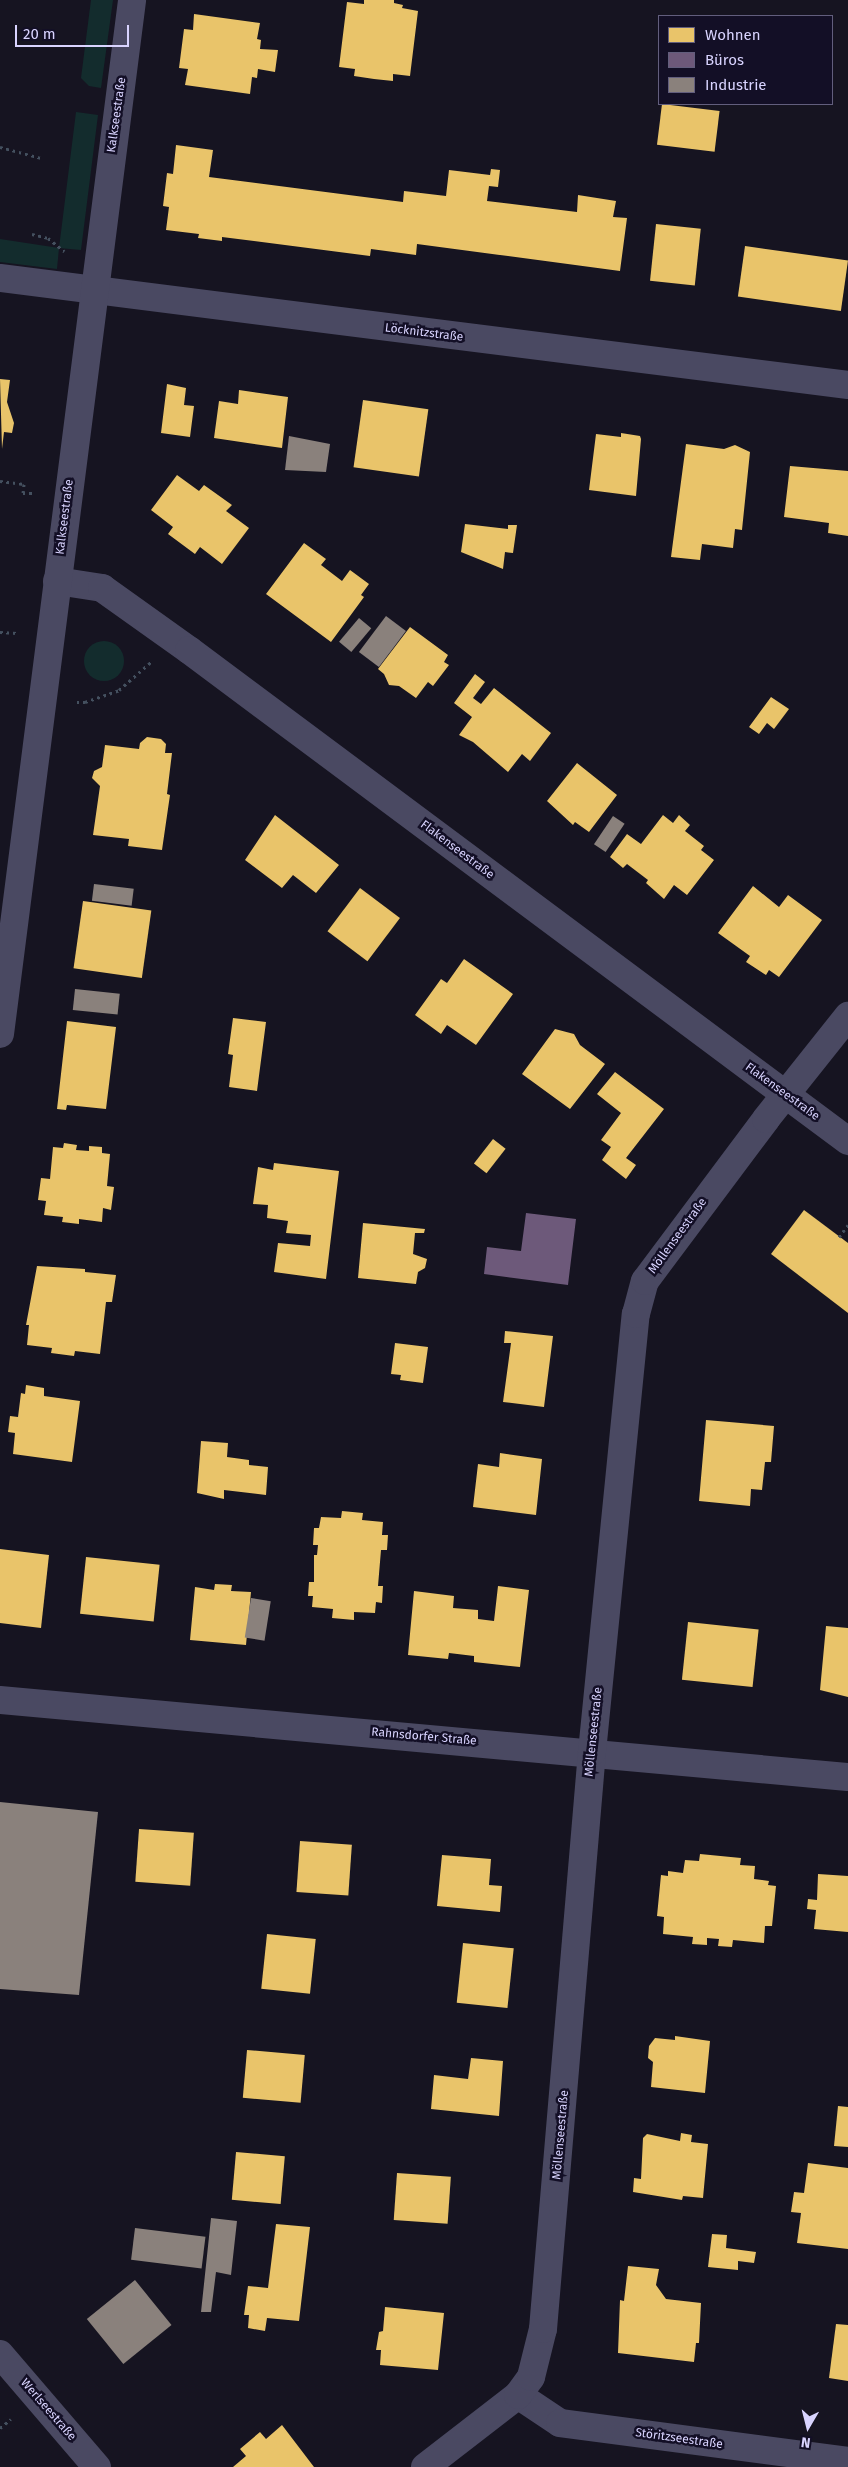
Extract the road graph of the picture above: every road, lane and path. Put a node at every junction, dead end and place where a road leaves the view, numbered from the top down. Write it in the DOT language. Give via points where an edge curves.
graph roads {
  1 [pos="132,0"];
  2 [pos="0,147"];
  3 [pos="41,158"];
  4 [pos="32,234"];
  5 [pos="71,256"];
  6 [pos="0,278"];
  7 [pos="94,288"];
  8 [pos="848,385"];
  9 [pos="0,481"];
  10 [pos="32,493"];
  11 [pos="57,581"];
  12 [pos="0,632"];
  13 [pos="15,633"];
  14 [pos="152,661"];
  15 [pos="69,701"];
  16 [pos="848,1016"];
  17 [pos="0,1034"];
  18 [pos="784,1095"];
  19 [pos="848,1141"];
  20 [pos="848,1225"];
  21 [pos="839,1236"];
  22 [pos="0,1700"];
  23 [pos="592,1752"];
  24 [pos="848,1777"];
  25 [pos="0,2354"];
  26 [pos="518,2395"];
  27 [pos="848,2461"];
  28 [pos="97,2467"];
  29 [pos="426,2467"];
  1 -- 7 [label="street, Kalkseestraße"];
  2 -- 3 [label="path"];
  4 -- 5 [label="path" via="48,238"];
  6 -- 7 [label="street, Löcknitzstraße"];
  7 -- 8 [label="street, Löcknitzstraße"];
  7 -- 11 [label="street, Kalkseestraße"];
  9 -- 10 [label="path" via="24,484 23,492"];
  11 -- 17 [label="street, Kalkseestraße"];
  11 -- 18 [label="street, Flakenseestraße" via="102,588"];
  12 -- 13 [label="path"];
  14 -- 15 [label="path" via="119,690 85,702"];
  16 -- 18 [label="street, Möllenseestraße"];
  18 -- 19 [label="street, Flakenseestraße"];
  18 -- 23 [label="street, Möllenseestraße" via="645,1281 636,1314"];
  20 -- 21 [label="path"];
  22 -- 23 [label="street, Rahnsdorfer Straße"];
  23 -- 24 [label="street, Rahnsdorfer Straße"];
  23 -- 26 [label="street, Möllenseestraße" via="542,2329 531,2377"];
  25 -- 28 [label="street, Werlseestraße"];
  26 -- 27 [label="street, Störitzseestraße" via="560,2423"];
  26 -- 29 [label="street, Möllenseestraße"];
}
